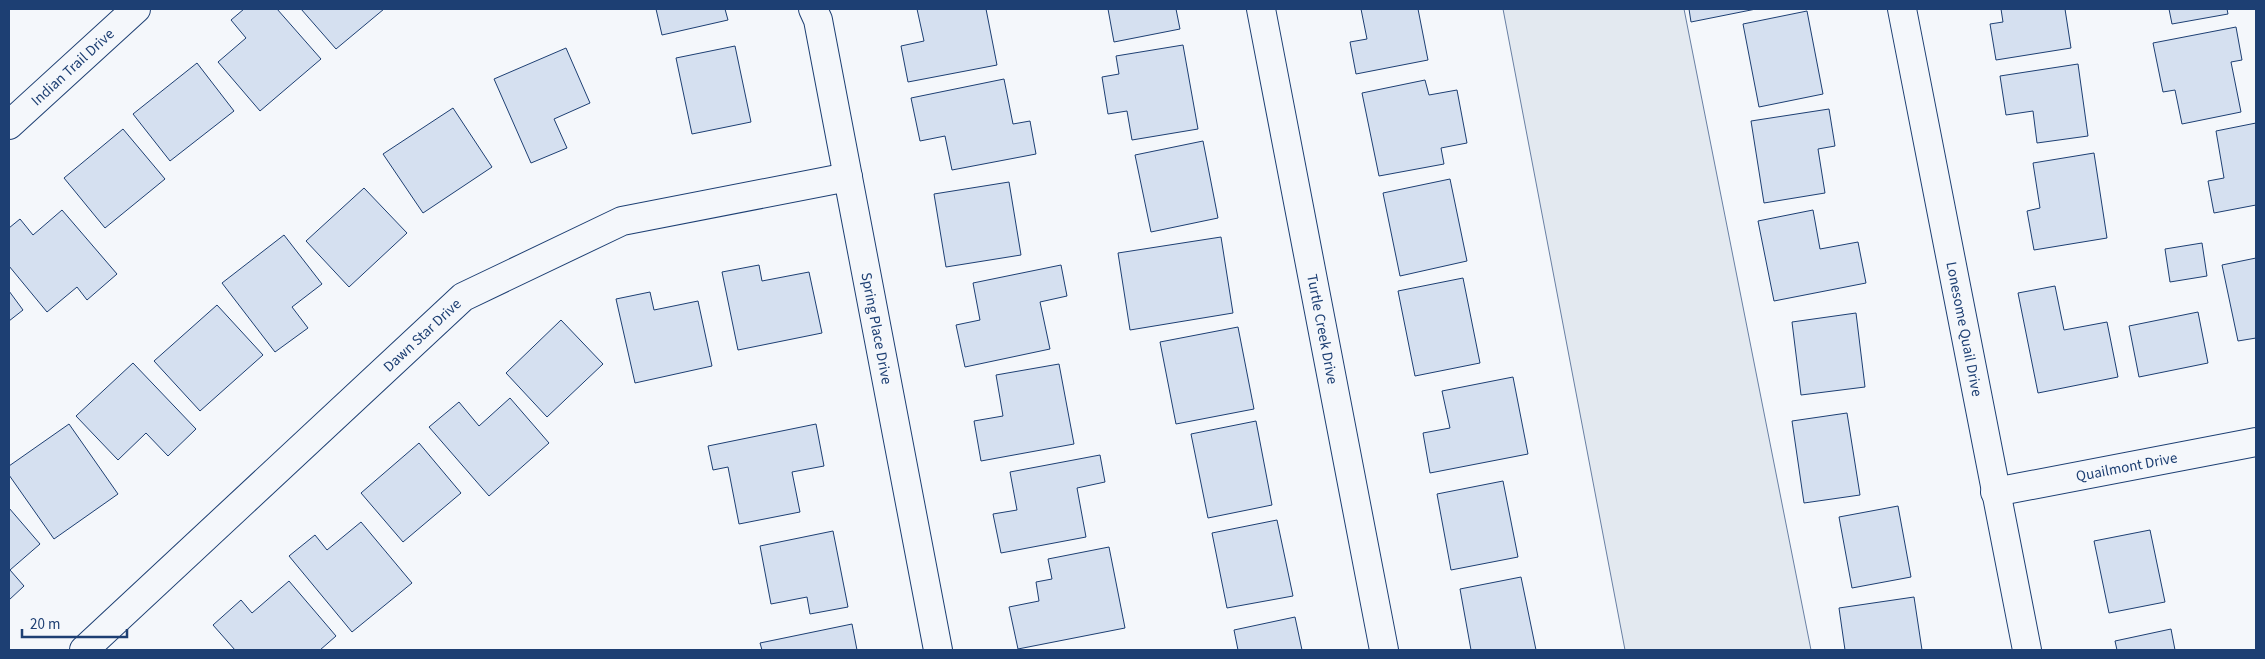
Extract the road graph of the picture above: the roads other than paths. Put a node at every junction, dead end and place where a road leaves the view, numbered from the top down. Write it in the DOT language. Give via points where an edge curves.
graph roads {
  1 [pos="136,9"];
  2 [pos="814,9"];
  3 [pos="1260,9"];
  4 [pos="1902,9"];
  5 [pos="9,125"];
  6 [pos="848,177"];
  7 [pos="2256,442"];
  8 [pos="1996,492"];
  9 [pos="84,650"];
  10 [pos="938,650"];
  11 [pos="1384,650"];
  12 [pos="2026,650"];
  1 -- 5 [label="street, Indian Trail Drive"];
  2 -- 6 [label="street, Spring Place Drive"];
  3 -- 11 [label="street, Turtle Creek Drive"];
  4 -- 8 [label="street, Lonesome Quail Drive"];
  6 -- 9 [label="street, Dawn Star Drive" via="622,222 464,297"];
  6 -- 10 [label="street, Spring Place Drive"];
  7 -- 8 [label="street, Quailmont Drive"];
  8 -- 12 [label="street, Lonesome Quail Drive"];
}
